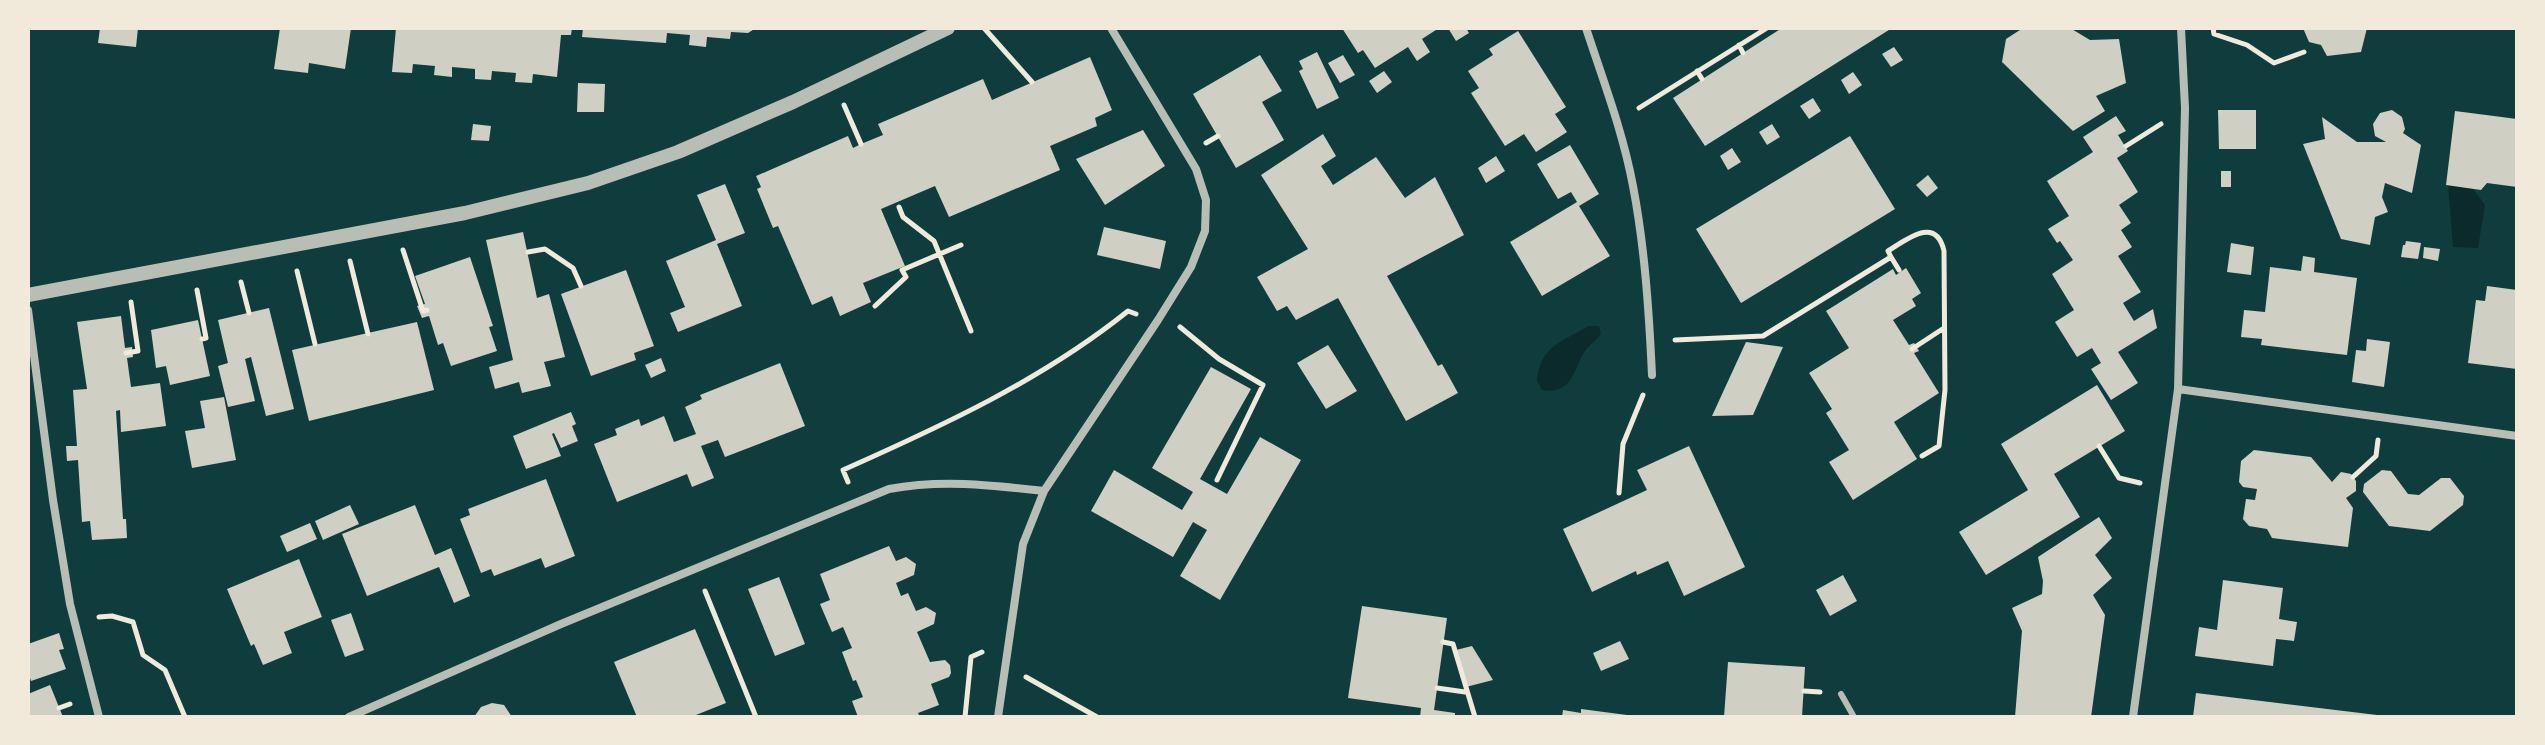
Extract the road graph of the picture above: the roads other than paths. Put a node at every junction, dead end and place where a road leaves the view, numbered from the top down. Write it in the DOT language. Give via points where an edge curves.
graph roads {
  1 [pos="948,28"];
  2 [pos="1111,28"];
  3 [pos="1586,28"];
  4 [pos="2181,28"];
  5 [pos="28,295"];
  6 [pos="28,310"];
  7 [pos="1652,375"];
  8 [pos="2178,389"];
  9 [pos="2517,436"];
  10 [pos="1044,491"];
  11 [pos="1841,694"];
  12 [pos="99,717"];
  13 [pos="349,717"];
  14 [pos="998,717"];
  15 [pos="1854,717"];
  16 [pos="2133,717"];
  1 -- 5 [label="street" via="678,152 588,183 465,213"];
  2 -- 10 [label="street" via="1202,181 1206,221 1191,267"];
  3 -- 7 [label="street" via="1633,185 1649,296"];
  4 -- 8 [label="street" via="2185,108"];
  6 -- 12 [label="street" via="70,604"];
  8 -- 9 [label="street"];
  8 -- 16 [label="street"];
  10 -- 13 [label="street" via="927,483 889,489"];
  10 -- 14 [label="street" via="1023,544"];
  11 -- 15 [label="lane"];
}
